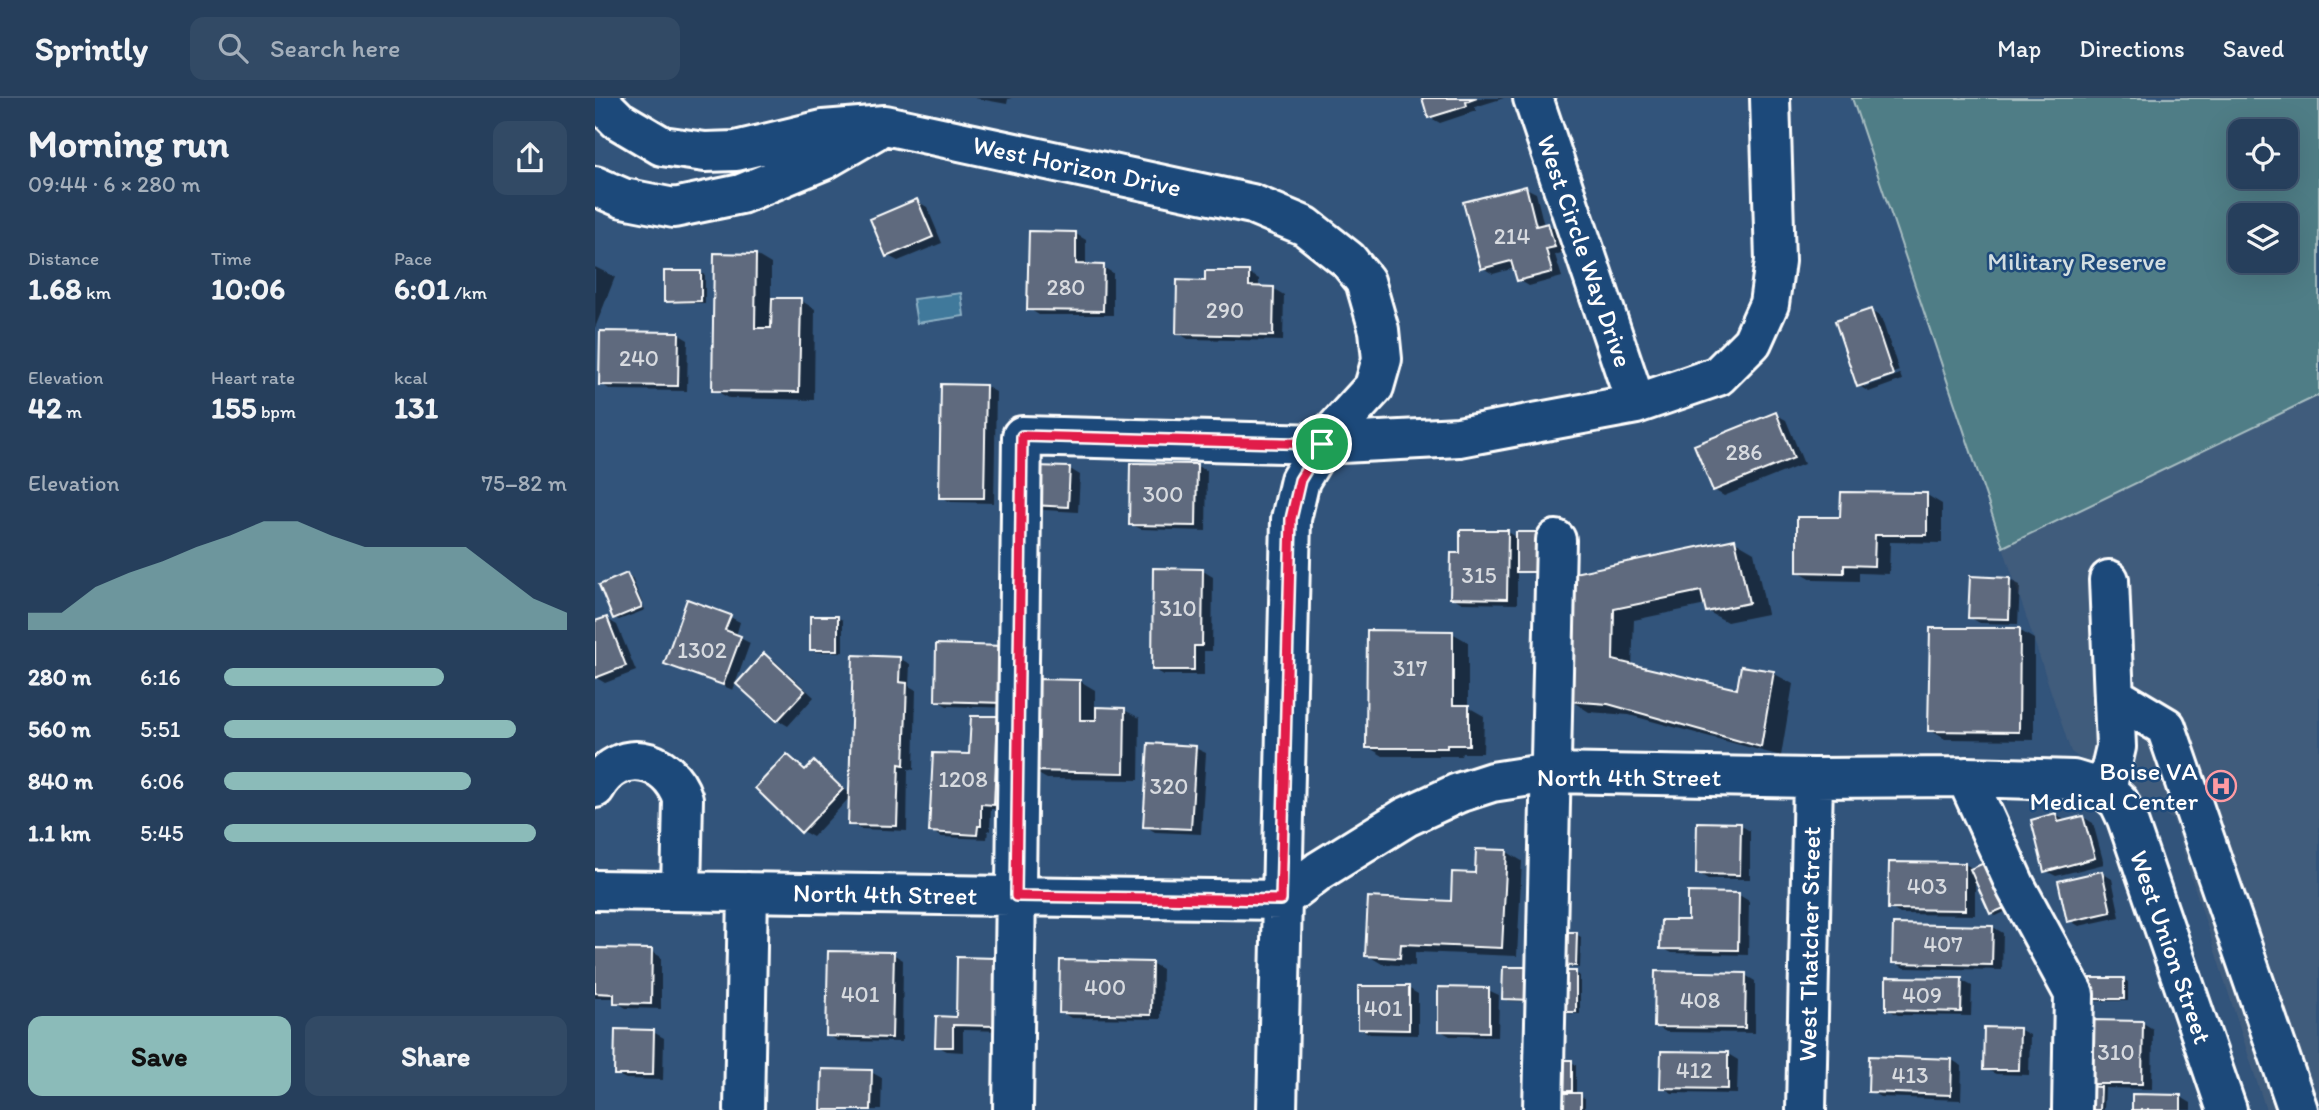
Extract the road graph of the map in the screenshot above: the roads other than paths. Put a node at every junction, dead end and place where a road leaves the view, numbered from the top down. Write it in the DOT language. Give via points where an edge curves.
graph roads {
  1 [pos="596,98"];
  2 [pos="1533,98"];
  3 [pos="1770,98"];
  4 [pos="885,125"];
  5 [pos="595,186"];
  6 [pos="1636,404"];
  7 [pos="1322,444"];
  8 [pos="1556,540"];
  9 [pos="2109,580"];
  10 [pos="2114,696"];
  11 [pos="1550,773"];
  12 [pos="1966,777"];
  13 [pos="1812,778"];
  14 [pos="595,788"];
  15 [pos="2106,790"];
  16 [pos="595,890"];
  17 [pos="681,891"];
  18 [pos="748,892"];
  19 [pos="1016,896"];
  20 [pos="1281,900"];
  21 [pos="744,1110"];
  22 [pos="1013,1110"];
  23 [pos="1277,1110"];
  24 [pos="1543,1110"];
  25 [pos="1806,1110"];
  26 [pos="2072,1110"];
  27 [pos="2227,1110"];
  28 [pos="2298,1110"];
  1 -- 4 [label="street, West Horizon Drive" via="618,120 662,146 705,152 736,151 823,130"];
  2 -- 6 [label="street, West Circle Way Drive"];
  3 -- 6 [label="street, West Circle Way Drive" via="1775,261 1769,304 1752,342 1718,376"];
  4 -- 5 [label="street" via="824,160 741,194 674,208 623,198"];
  4 -- 7 [label="street, West Horizon Drive" via="1252,204 1305,226 1349,260 1365,281 1382,359 1374,387"];
  6 -- 7 [label="street, West Circle Way Drive" via="1459,437"];
  7 -- 19 [label="street, West Circle Way Drive" via="1022,436"];
  7 -- 20 [label="street, West Horizon Drive" via="1300,480 1291,519"];
  8 -- 11 [label="street"];
  9 -- 10 [label="street"];
  10 -- 15 [label="street" via="2116,747"];
  10 -- 28 [label="street" via="2166,727"];
  11 -- 13 [label="street, North 4th Street"];
  11 -- 20 [label="street, North 4th Street" via="1492,782 1406,817"];
  11 -- 24 [label="street"];
  12 -- 13 [label="street, North 4th Street"];
  12 -- 15 [label="street, North 4th Street" via="2073,780"];
  12 -- 26 [label="street" via="2016,887 2074,994"];
  13 -- 25 [label="street, West Thatcher Street"];
  14 -- 17 [label="street" via="613,768 633,761 655,765 672,777 683,799"];
  15 -- 27 [label="street, West Union Street" via="2127,819"];
  16 -- 17 [label="street, North 4th Street"];
  17 -- 18 [label="street, North 4th Street"];
  18 -- 19 [label="street, North 4th Street"];
  18 -- 21 [label="street"];
  19 -- 20 [label="street, North 4th Street"];
  19 -- 22 [label="street"];
  20 -- 23 [label="street, West Horizon Drive"];
}
